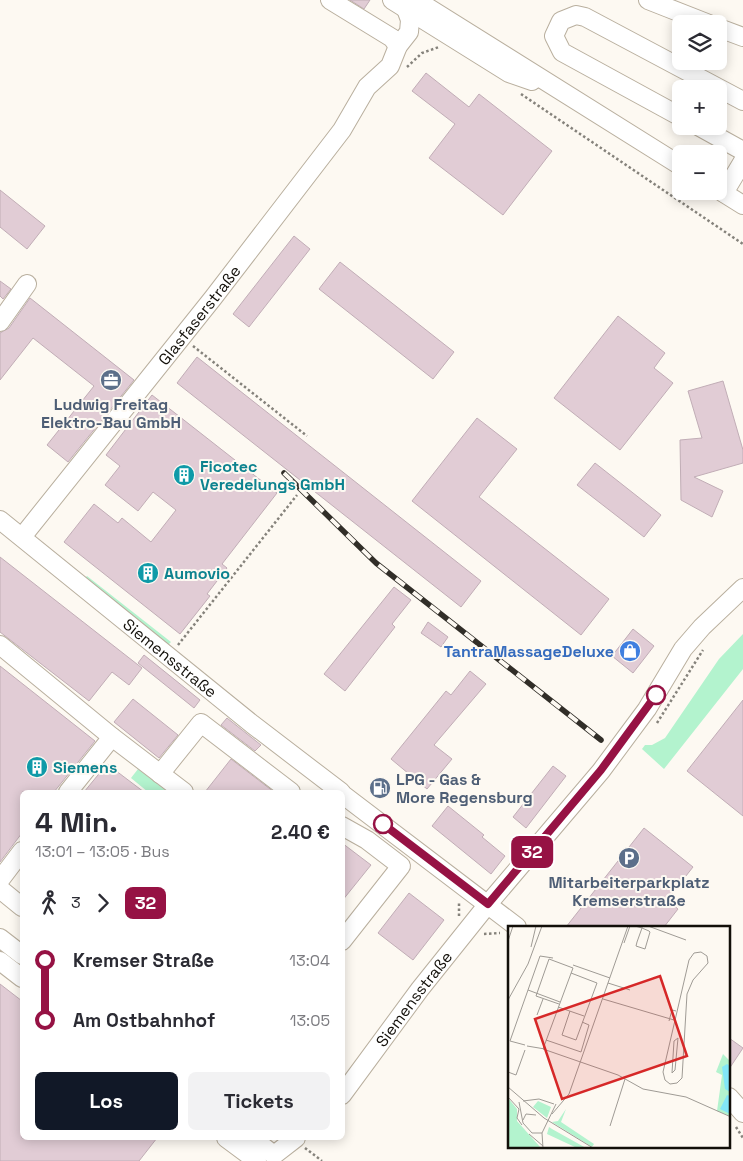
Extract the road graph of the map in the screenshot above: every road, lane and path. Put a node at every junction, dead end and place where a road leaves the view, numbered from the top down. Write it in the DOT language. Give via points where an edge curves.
graph roads {
  1 [pos="330,0"];
  2 [pos="648,0"];
  3 [pos="404,3"];
  4 [pos="686,15"];
  5 [pos="727,31"];
  6 [pos="743,37"];
  7 [pos="398,46"];
  8 [pos="444,46"];
  9 [pos="405,69"];
  10 [pos="704,80"];
  11 [pos="517,91"];
  12 [pos="727,92"];
  13 [pos="743,101"];
  14 [pos="672,112"];
  15 [pos="715,135"];
  16 [pos="743,150"];
  17 [pos="672,160"];
  18 [pos="743,161"];
  19 [pos="727,184"];
  20 [pos="727,196"];
  21 [pos="743,205"];
  22 [pos="743,244"];
  23 [pos="27,284"];
  24 [pos="0,322"];
  25 [pos="182,337"];
  26 [pos="307,436"];
  27 [pos="297,495"];
  28 [pos="0,520"];
  29 [pos="22,537"];
  30 [pos="743,588"];
  31 [pos="0,645"];
  32 [pos="705,648"];
  33 [pos="169,656"];
  34 [pos="655,726"];
  35 [pos="112,738"];
  36 [pos="160,774"];
  37 [pos="70,790"];
  38 [pos="181,790"];
  39 [pos="288,790"];
  40 [pos="338,790"];
  41 [pos="345,795"];
  42 [pos="345,828"];
  43 [pos="20,854"];
  44 [pos="0,880"];
  45 [pos="0,889"];
  46 [pos="455,895"];
  47 [pos="488,904"];
  48 [pos="20,905"];
  49 [pos="458,919"];
  50 [pos="516,926"];
  51 [pos="345,937"];
  52 [pos="0,938"];
  53 [pos="20,953"];
  54 [pos="0,961"];
  55 [pos="20,976"];
  56 [pos="345,1091"];
  57 [pos="730,1098"];
  58 [pos="743,1113"];
  59 [pos="229,1140"];
  60 [pos="254,1140"];
  61 [pos="294,1140"];
  62 [pos="303,1140"];
  63 [pos="278,1159"];
  64 [pos="257,1161"];
  1 -- 7 [label="street" via="392,38"];
  2 -- 4 [label="street"];
  3 -- 7 [label="street, Glasfaserstraße" via="410,26"];
  3 -- 17 [label="street" via="565,94"];
  5 -- 6 [label="street"];
  7 -- 25 [label="street, Glasfaserstraße" via="390,66 367,87 342,130"];
  8 -- 9 [label="path" via="422,53"];
  10 -- 14 [label="street" via="586,17 576,15 561,21 554,36 562,52"];
  11 -- 22 [label="path"];
  12 -- 13 [label="street"];
  15 -- 16 [label="street"];
  18 -- 19 [label="street"];
  20 -- 21 [label="street"];
  23 -- 24 [label="street"];
  25 -- 26 [label="path"];
  25 -- 29 [label="street, Glasfaserstraße"];
  27 -- 33 [label="path"];
  28 -- 29 [label="street, Siemensstraße"];
  29 -- 33 [label="street, Siemensstraße"];
  30 -- 47 [label="street" via="683,649 647,709 601,770"];
  31 -- 35 [label="street"];
  32 -- 34 [label="path"];
  33 -- 40 [label="street, Siemensstraße"];
  35 -- 36 [label="street"];
  35 -- 37 [label="street"];
  36 -- 38 [label="street"];
  36 -- 39 [label="street" via="201,723"];
  41 -- 47 [label="street, Siemensstraße"];
  42 -- 51 [label="street" via="401,866"];
  43 -- 44 [label="street"];
  45 -- 48 [label="street"];
  46 -- 49 [label="path" via="459,901"];
  47 -- 50 [label="street, Siemensstraße"];
  47 -- 56 [label="street, Siemensstraße"];
  52 -- 53 [label="street"];
  54 -- 55 [label="street"];
  57 -- 58 [label="street"];
  59 -- 64 [label="street"];
  60 -- 63 [label="street"];
  61 -- 63 [label="street"];
  62 -- 63 [label="street" via="297,1151"];
}
